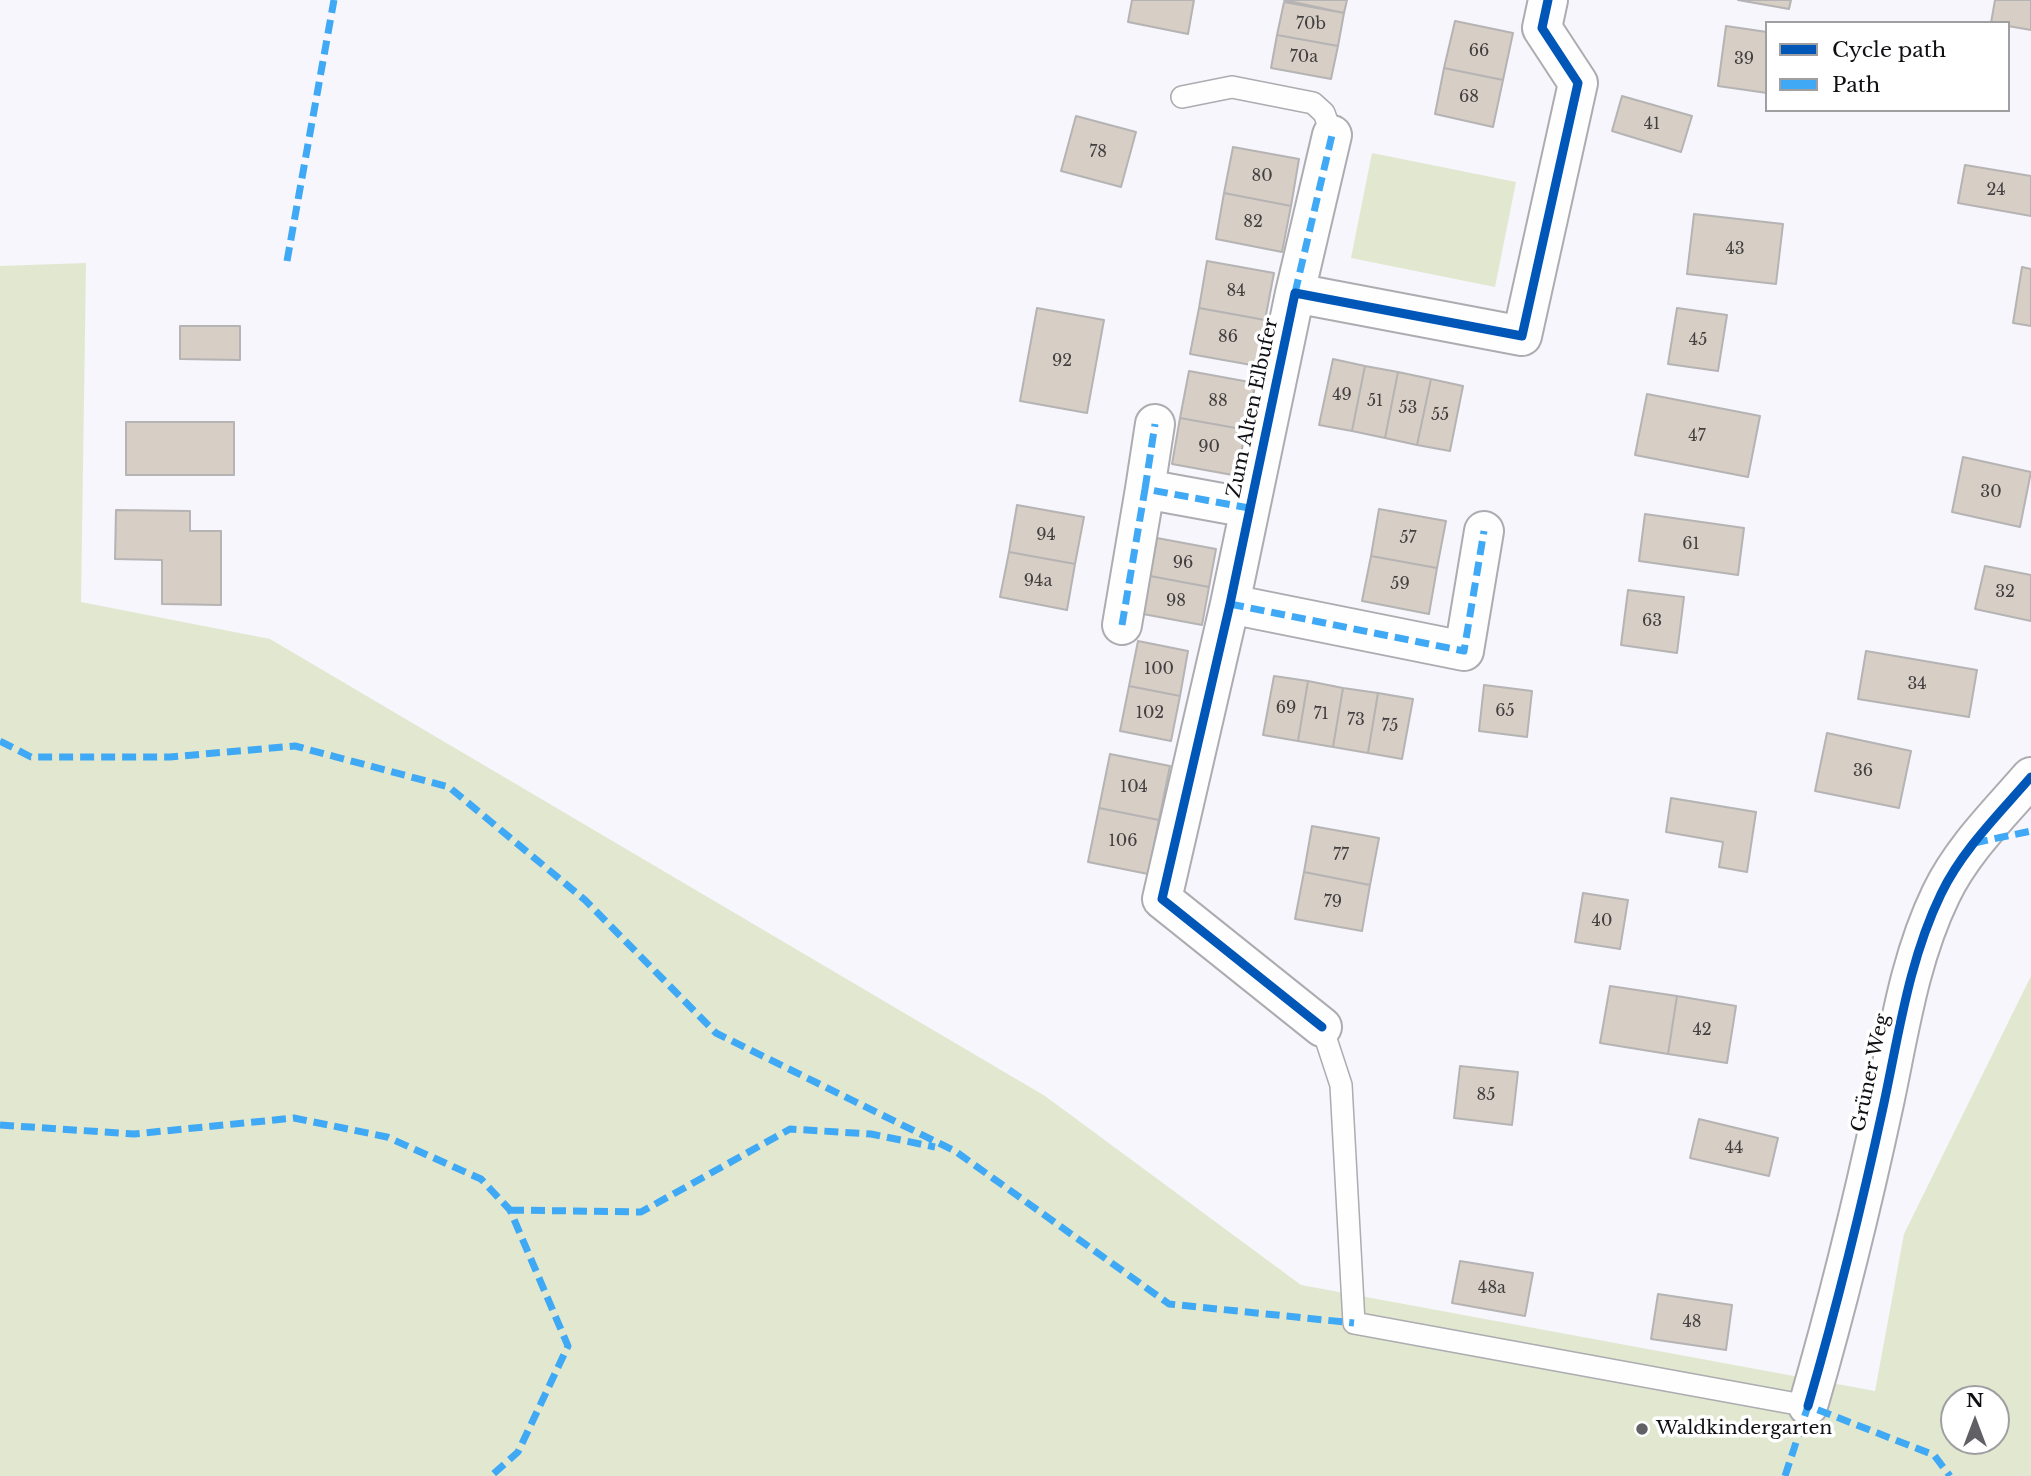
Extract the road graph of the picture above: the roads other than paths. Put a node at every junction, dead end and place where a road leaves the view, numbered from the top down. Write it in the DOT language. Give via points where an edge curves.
graph roads {
  1 [pos="1548,0"];
  2 [pos="1182,97"];
  3 [pos="1332,135"];
  4 [pos="1295,293"];
  5 [pos="1155,424"];
  6 [pos="1145,489"];
  7 [pos="1249,508"];
  8 [pos="1484,531"];
  9 [pos="1230,604"];
  10 [pos="1122,625"];
  11 [pos="2031,777"];
  12 [pos="1322,1027"];
  13 [pos="1808,1406"];
  1 -- 4 [label="street" via="1542,28 1577,83 1522,336"];
  2 -- 3 [label="lane" via="1231,87 1313,103 1324,113"];
  3 -- 4 [label="street, Zum Alten Elbufer"];
  4 -- 7 [label="street, Zum Alten Elbufer"];
  5 -- 6 [label="street"];
  6 -- 7 [label="street, Zum Alten Elbufer"];
  6 -- 10 [label="street"];
  7 -- 9 [label="street, Zum Alten Elbufer"];
  8 -- 9 [label="street" via="1464,651"];
  9 -- 12 [label="street, Zum Alten Elbufer" via="1162,898"];
  11 -- 13 [label="street, Grüner Weg" via="1973,843 1941,892 1927,928 1903,1003 1837,1306"];
  12 -- 13 [label="lane" via="1341,1085 1354,1323"];
}
